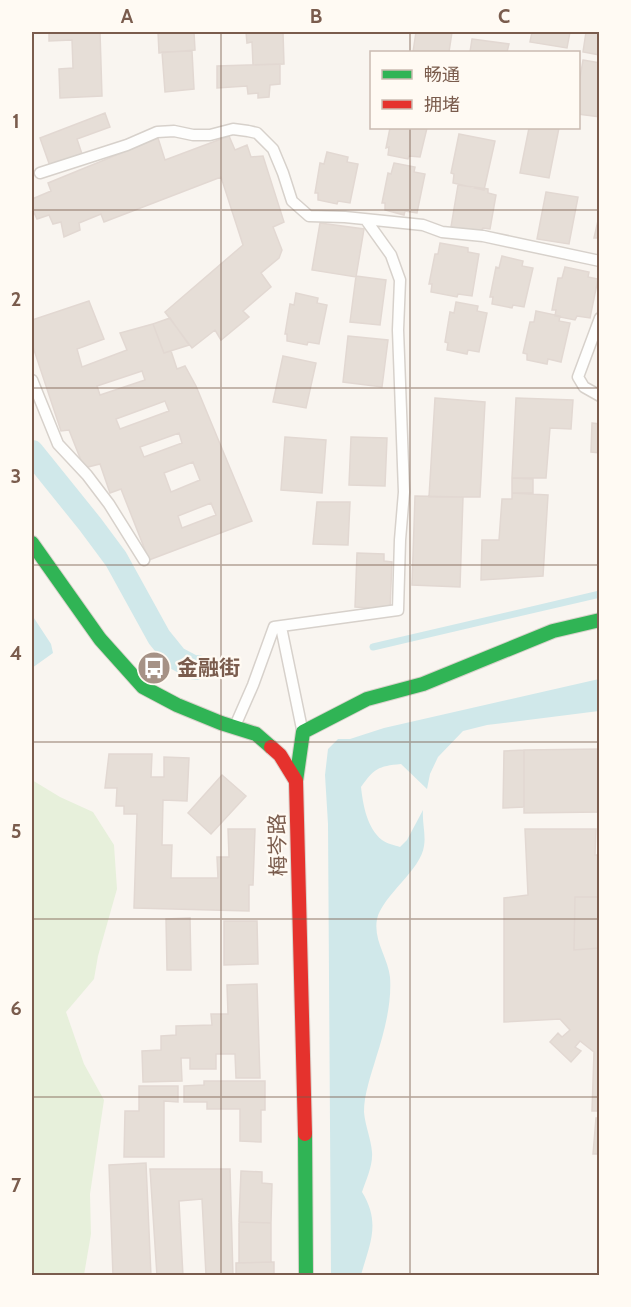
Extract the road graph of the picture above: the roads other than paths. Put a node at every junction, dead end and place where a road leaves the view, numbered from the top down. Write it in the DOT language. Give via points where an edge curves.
graph roads {
  1 [pos="40,173"];
  2 [pos="366,220"];
  3 [pos="600,261"];
  4 [pos="600,318"];
  5 [pos="32,381"];
  6 [pos="600,396"];
  7 [pos="32,543"];
  8 [pos="144,560"];
  9 [pos="600,620"];
  10 [pos="281,627"];
  11 [pos="234,727"];
  12 [pos="303,732"];
  13 [pos="296,781"];
  14 [pos="306,1275"];
  1 -- 2 [label="lane" via="127,146 157,132 210,135 248,130 257,133 273,149 292,201 309,216"];
  2 -- 3 [label="lane" via="423,225 442,232 483,236"];
  2 -- 10 [label="lane" via="392,255 400,280 404,492 398,610"];
  4 -- 6 [label="lane" via="578,377 584,387"];
  5 -- 8 [label="lane" via="58,444 109,504"];
  7 -- 11 [label="street" via="100,639 143,687"];
  9 -- 12 [label="street" via="553,631 423,684 368,699"];
  10 -- 11 [label="lane" via="274,627"];
  10 -- 12 [label="lane"];
  11 -- 13 [label="street" via="256,734 280,756"];
  12 -- 13 [label="street, 梅岑路"];
  13 -- 14 [label="street, 梅岑路"];
}
